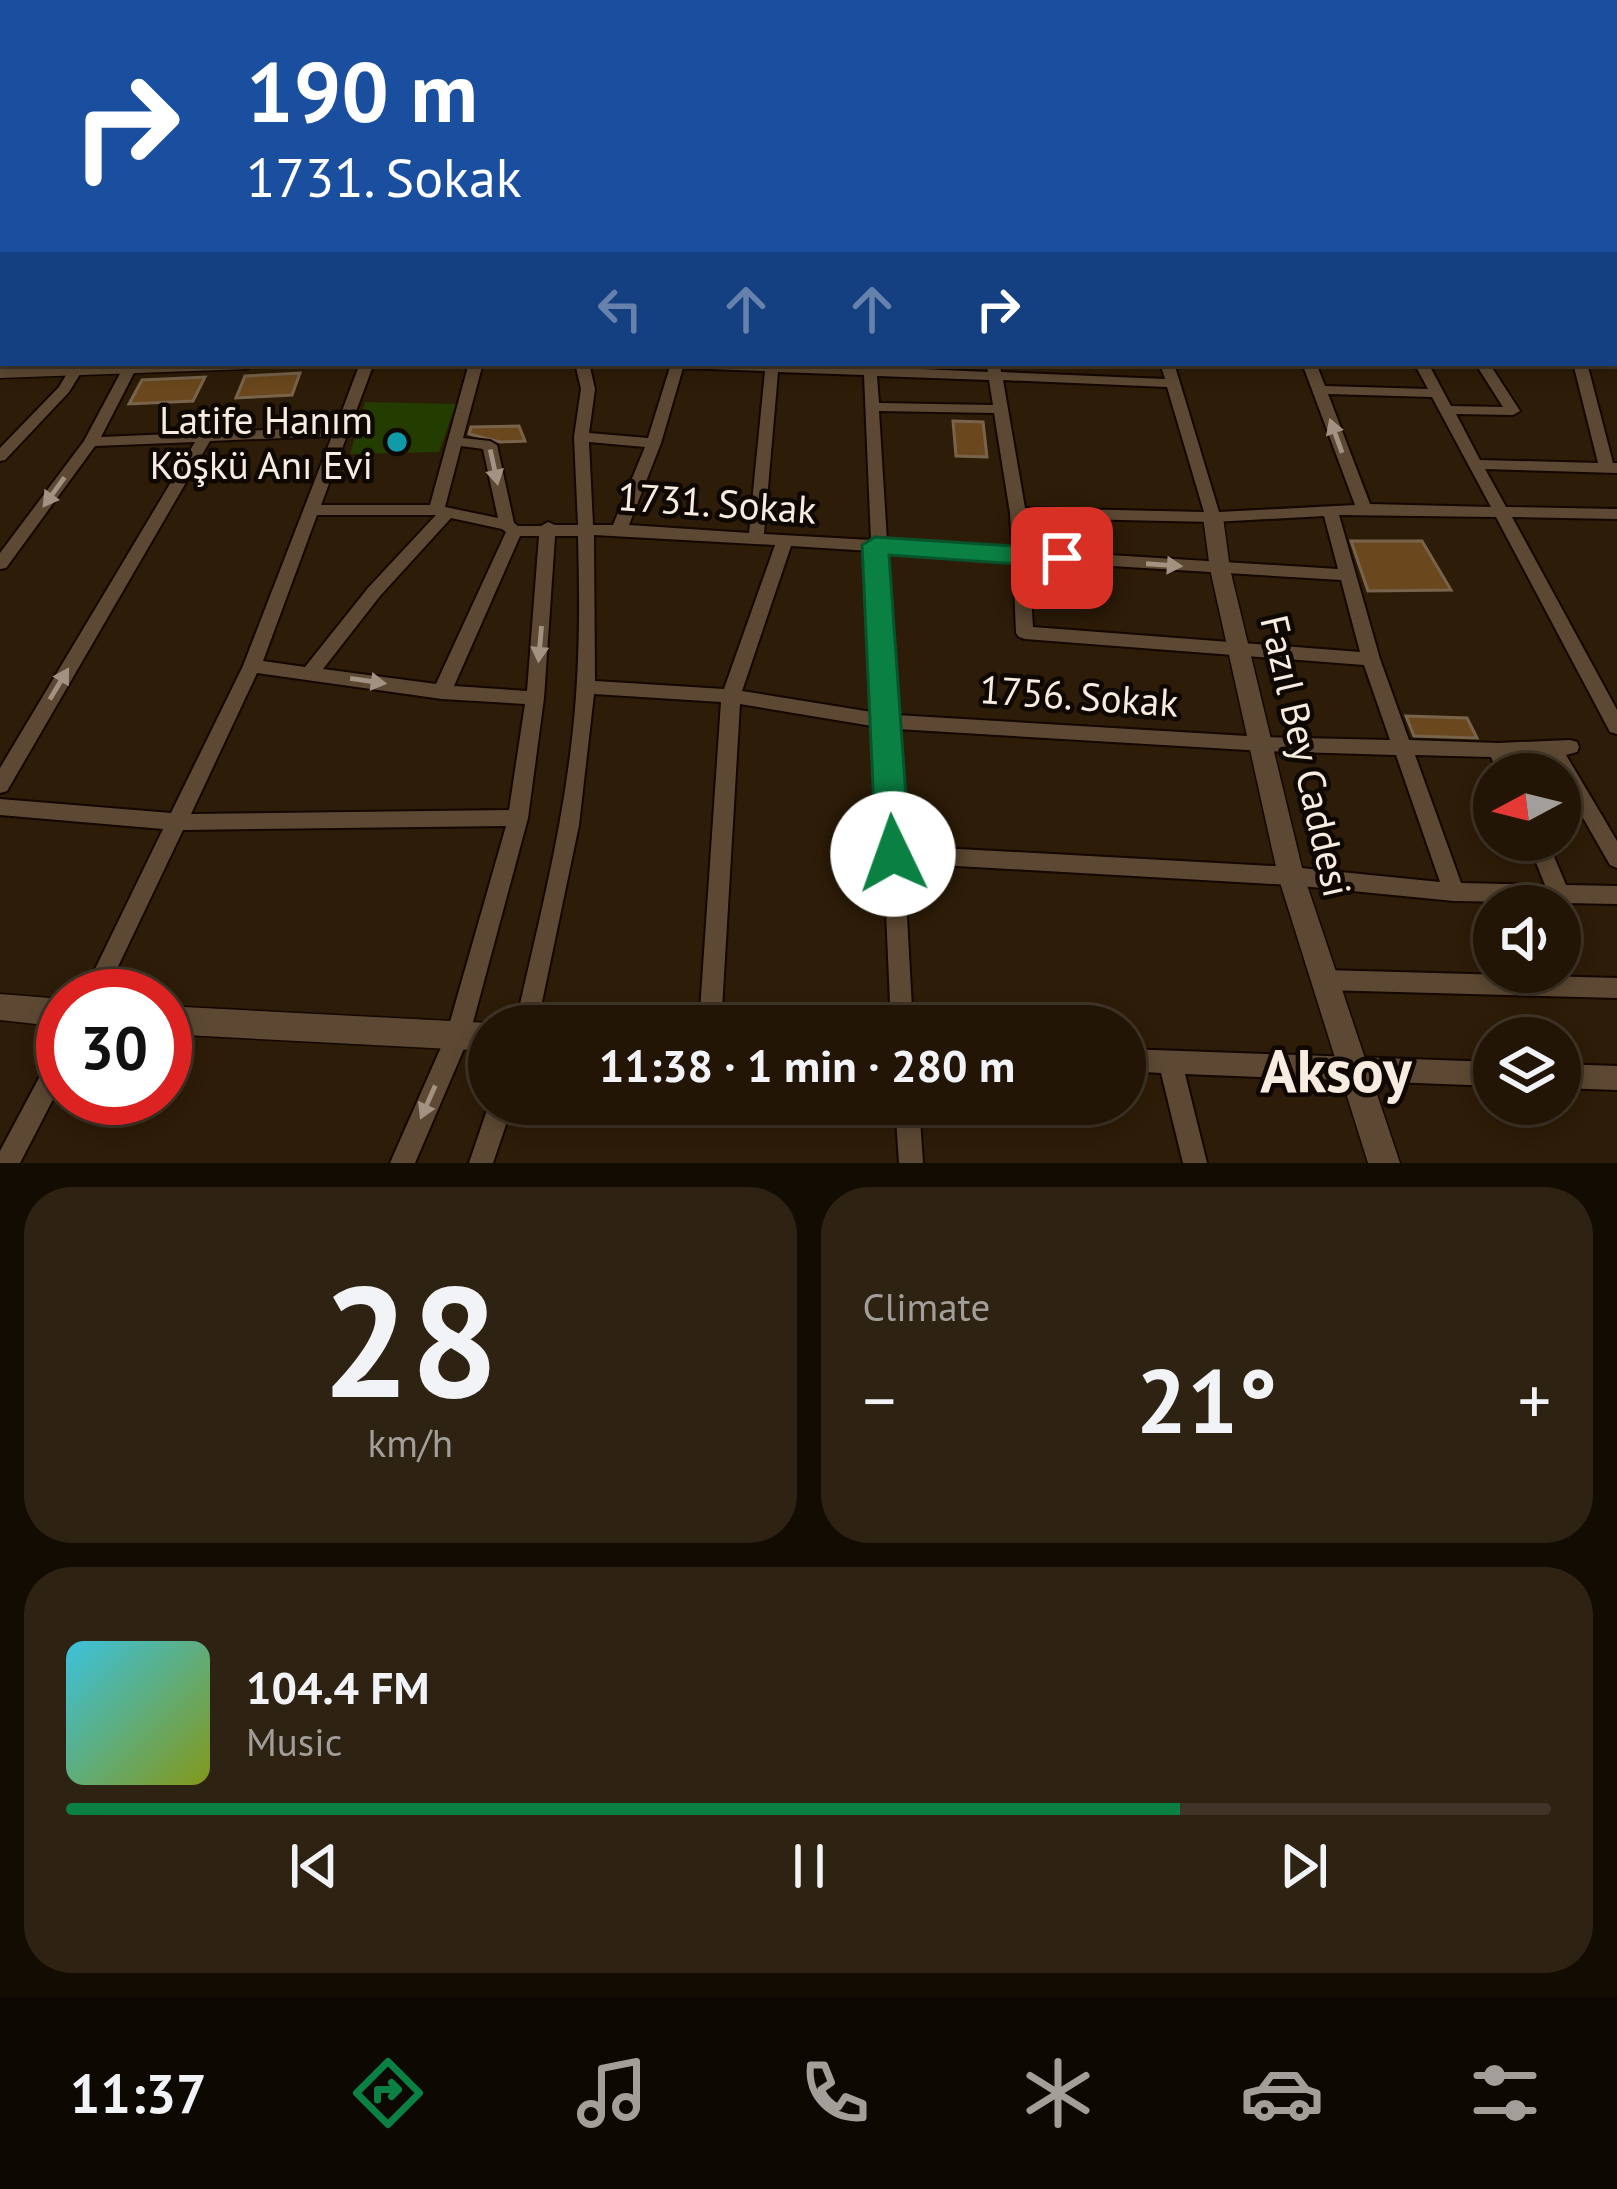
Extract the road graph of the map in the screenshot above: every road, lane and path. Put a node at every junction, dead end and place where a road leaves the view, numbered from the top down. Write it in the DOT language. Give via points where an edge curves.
graph roads {
  1 [pos="136,366"];
  2 [pos="361,366"];
  3 [pos="475,366"];
  4 [pos="583,366"];
  5 [pos="677,366"];
  6 [pos="772,366"];
  7 [pos="871,366"];
  8 [pos="1168,366"];
  9 [pos="1310,366"];
  10 [pos="1423,366"];
  11 [pos="1484,366"];
  12 [pos="1581,366"];
  13 [pos="78,367"];
  14 [pos="995,369"];
  15 [pos="0,372"];
  16 [pos="1173,382"];
  17 [pos="1319,391"];
  18 [pos="1438,393"];
  19 [pos="875,406"];
  20 [pos="1002,409"];
  21 [pos="1446,410"];
  22 [pos="342,431"];
  23 [pos="581,437"];
  24 [pos="204,439"];
  25 [pos="453,441"];
  26 [pos="91,442"];
  27 [pos="654,443"];
  28 [pos="0,457"];
  29 [pos="1476,464"];
  30 [pos="1612,468"];
  31 [pos="1364,509"];
  32 [pos="314,510"];
  33 [pos="1330,511"];
  34 [pos="441,512"];
  35 [pos="1502,512"];
  36 [pos="1018,513"];
  37 [pos="1617,514"];
  38 [pos="1213,517"];
  39 [pos="548,527"];
  40 [pos="511,528"];
  41 [pos="586,529"];
  42 [pos="619,530"];
  43 [pos="24,533"];
  44 [pos="0,536"];
  45 [pos="756,539"];
  46 [pos="784,542"];
  47 [pos="875,545"];
  48 [pos="1022,556"];
  49 [pos="0,564"];
  50 [pos="1220,569"];
  51 [pos="1346,575"];
  52 [pos="1242,652"];
  53 [pos="1371,659"];
  54 [pos="252,666"];
  55 [pos="310,673"];
  56 [pos="586,686"];
  57 [pos="442,692"];
  58 [pos="731,696"];
  59 [pos="536,698"];
  60 [pos="886,721"];
  61 [pos="1617,727"];
  62 [pos="1264,744"];
  63 [pos="1403,748"];
  64 [pos="1498,750"];
  65 [pos="1499,753"];
  66 [pos="0,785"];
  67 [pos="0,807"];
  68 [pos="518,818"];
  69 [pos="175,822"];
  70 [pos="893,854"];
  71 [pos="1617,859"];
  72 [pos="1291,876"];
  73 [pos="1454,892"];
  74 [pos="1473,892"];
  75 [pos="1581,894"];
  76 [pos="1617,896"];
  77 [pos="106,969"];
  78 [pos="1323,980"];
  79 [pos="1617,988"];
  80 [pos="531,1005"];
  81 [pos="711,1005"];
  82 [pos="901,1005"];
  83 [pos="0,1007"];
  84 [pos="36,1010"];
  85 [pos="192,1022"];
  86 [pos="457,1037"];
  87 [pos="468,1037"];
  88 [pos="1146,1060"];
  89 [pos="1170,1061"];
  90 [pos="1350,1069"];
  91 [pos="1473,1073"];
  92 [pos="1581,1077"];
  93 [pos="1617,1078"];
  94 [pos="36,1108"];
  95 [pos="494,1125"];
  96 [pos="908,1125"];
  97 [pos="7,1163"];
  98 [pos="402,1163"];
  99 [pos="481,1163"];
  100 [pos="911,1163"];
  101 [pos="1195,1163"];
  102 [pos="1384,1163"];
  1 -- 13 [label="main road"];
  1 -- 26 [label="street"];
  2 -- 22 [label="street"];
  3 -- 25 [label="street"];
  4 -- 23 [label="street"];
  5 -- 27 [label="street"];
  6 -- 45 [label="street"];
  7 -- 14 [label="street"];
  7 -- 19 [label="street"];
  8 -- 16 [label="street, Fazıl Bey Caddesi"];
  9 -- 17 [label="street"];
  10 -- 18 [label="street"];
  11 -- 21 [label="street" via="1513,411"];
  12 -- 30 [label="street"];
  13 -- 15 [label="main road"];
  13 -- 28 [label="street"];
  14 -- 16 [label="street"];
  14 -- 20 [label="street"];
  16 -- 38 [label="street, Fazıl Bey Caddesi"];
  17 -- 18 [label="street"];
  31 -- 17 [label="street, one-way"];
  18 -- 21 [label="street"];
  19 -- 20 [label="street"];
  19 -- 47 [label="street"];
  20 -- 36 [label="street"];
  21 -- 29 [label="street"];
  22 -- 24 [label="street"];
  22 -- 32 [label="street"];
  23 -- 27 [label="street"];
  23 -- 41 [label="street"];
  24 -- 26 [label="street"];
  66 -- 24 [label="street, one-way"];
  25 -- 34 [label="street"];
  25 -- 40 [label="street, one-way" via="490,445"];
  26 -- 43 [label="street, one-way"];
  27 -- 42 [label="street"];
  29 -- 30 [label="street"];
  29 -- 35 [label="street"];
  31 -- 33 [label="street"];
  31 -- 35 [label="street"];
  32 -- 34 [label="street, 1731. Sokak"];
  32 -- 54 [label="street"];
  33 -- 38 [label="street"];
  33 -- 51 [label="street"];
  34 -- 40 [label="street, 1731. Sokak"];
  34 -- 55 [label="street"];
  35 -- 37 [label="street"];
  35 -- 61 [label="street"];
  36 -- 38 [label="street"];
  36 -- 48 [label="street"];
  38 -- 50 [label="street, Fazıl Bey Caddesi"];
  39 -- 40 [label="street, 1731. Sokak"];
  39 -- 41 [label="street, 1731. Sokak"];
  39 -- 59 [label="street, one-way"];
  40 -- 57 [label="street"];
  41 -- 42 [label="street, 1731. Sokak"];
  41 -- 56 [label="street"];
  42 -- 45 [label="street, 1731. Sokak"];
  43 -- 44 [label="street"];
  43 -- 49 [label="street"];
  45 -- 46 [label="street, 1731. Sokak"];
  46 -- 47 [label="street, 1731. Sokak"];
  46 -- 58 [label="street"];
  47 -- 48 [label="street, 1731. Sokak"];
  47 -- 60 [label="street"];
  48 -- 50 [label="street, 1731. Sokak, one-way"];
  48 -- 52 [label="street" via="1025,633"];
  50 -- 51 [label="street, 1731. Sokak"];
  50 -- 52 [label="street, Fazıl Bey Caddesi"];
  51 -- 53 [label="street"];
  52 -- 53 [label="street"];
  52 -- 62 [label="street, Fazıl Bey Caddesi"];
  53 -- 63 [label="street"];
  54 -- 55 [label="street"];
  54 -- 69 [label="street"];
  55 -- 57 [label="street, one-way"];
  56 -- 58 [label="street, 1756. Sokak"];
  56 -- 80 [label="street" via="568,831"];
  57 -- 59 [label="street"];
  58 -- 60 [label="street, 1756. Sokak"];
  58 -- 81 [label="street"];
  59 -- 68 [label="street"];
  60 -- 62 [label="street, 1756. Sokak"];
  60 -- 70 [label="street"];
  62 -- 63 [label="street, 1756. Sokak"];
  62 -- 72 [label="street, Fazıl Bey Caddesi"];
  63 -- 64 [label="street, 1756. Sokak"];
  63 -- 73 [label="street"];
  64 -- 65 [label="street"];
  64 -- 71 [label="street, 1756. Sokak" via="1561,747"];
  67 -- 69 [label="street"];
  68 -- 69 [label="street"];
  68 -- 86 [label="street"];
  69 -- 77 [label="street"];
  70 -- 72 [label="street"];
  70 -- 82 [label="street"];
  72 -- 73 [label="street"];
  72 -- 78 [label="street, Fazıl Bey Caddesi"];
  73 -- 74 [label="street"];
  75 -- 76 [label="street"];
  78 -- 79 [label="street"];
  78 -- 90 [label="street, Fazıl Bey Caddesi"];
  83 -- 84 [label="street"];
  85 -- 86 [label="street"];
  86 -- 87 [label="street"];
  86 -- 98 [label="street, one-way"];
  88 -- 89 [label="street"];
  89 -- 90 [label="street"];
  89 -- 101 [label="street"];
  90 -- 91 [label="street"];
  90 -- 102 [label="street, Fazıl Bey Caddesi"];
  92 -- 93 [label="street"];
  94 -- 97 [label="street"];
  95 -- 99 [label="street"];
  96 -- 100 [label="street"];
}
